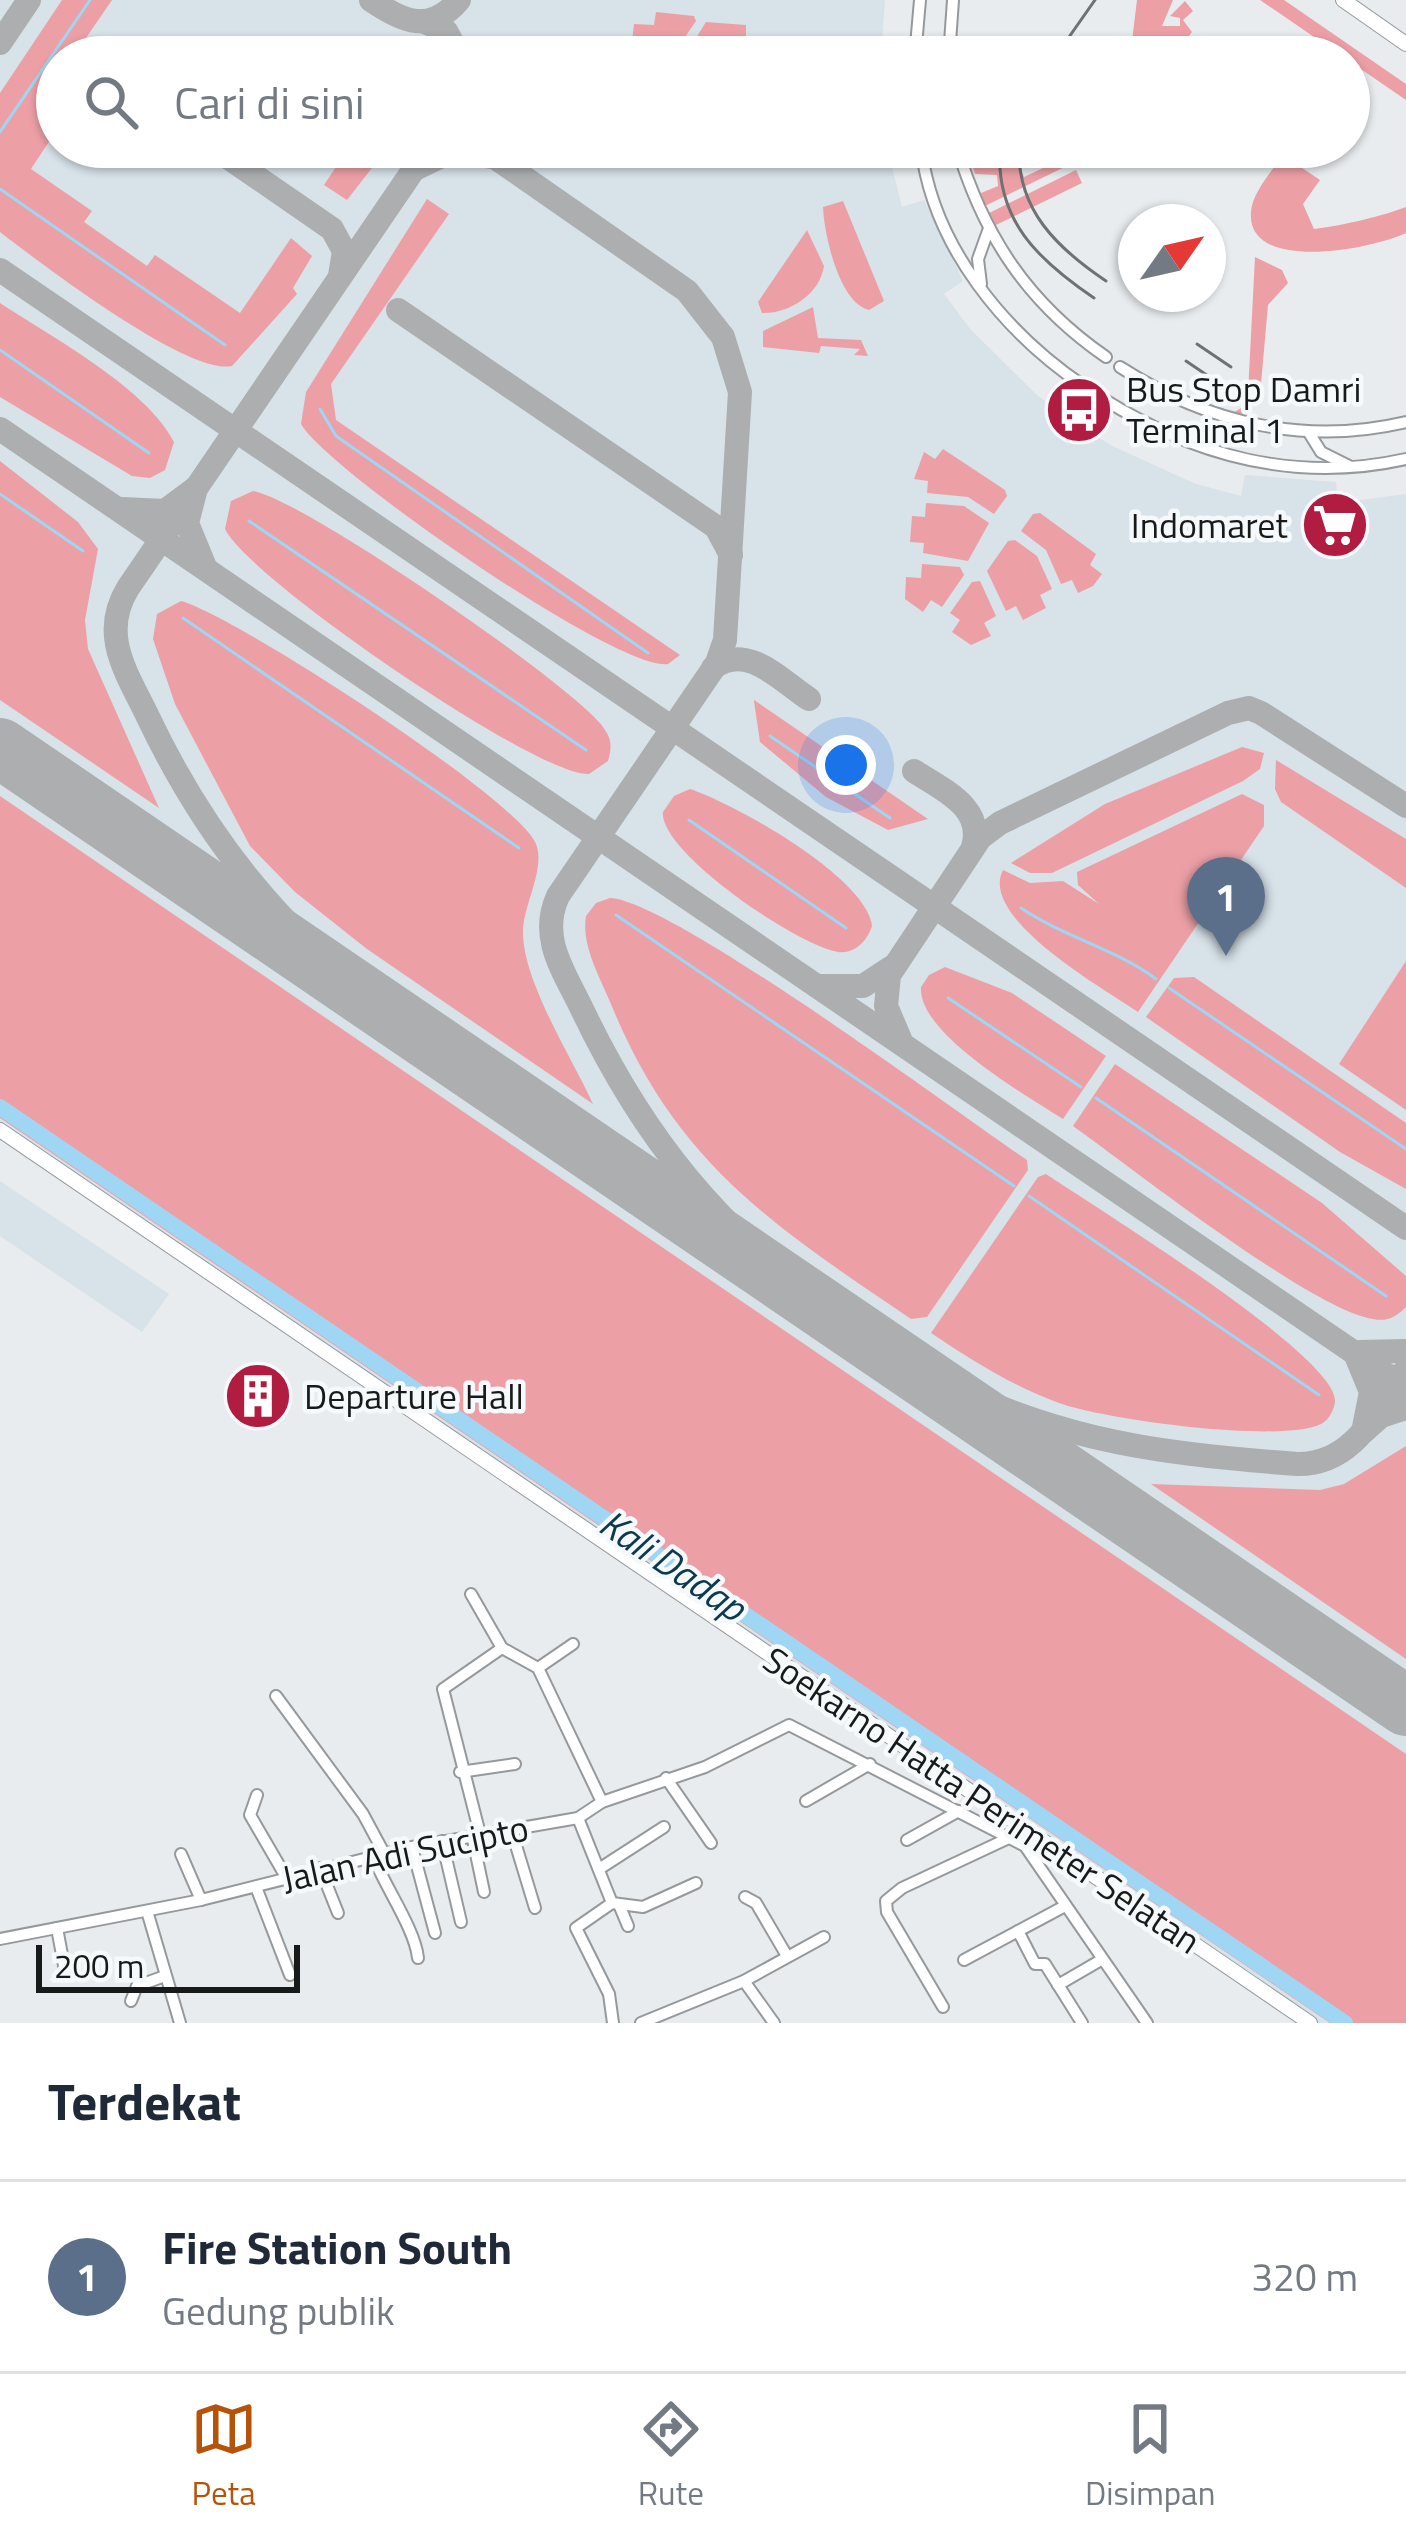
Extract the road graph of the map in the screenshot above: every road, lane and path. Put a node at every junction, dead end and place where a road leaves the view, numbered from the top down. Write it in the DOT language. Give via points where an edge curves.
graph roads {
  1 [pos="920,0"];
  2 [pos="953,0"];
  3 [pos="1343,0"];
  4 [pos="917,36"];
  5 [pos="950,36"];
  6 [pos="1406,44"];
  7 [pos="927,168"];
  8 [pos="965,168"];
  9 [pos="988,231"];
  10 [pos="988,298"];
  11 [pos="1106,358"];
  12 [pos="1120,367"];
  13 [pos="1085,388"];
  14 [pos="1100,397"];
  15 [pos="1406,422"];
  16 [pos="1308,431"];
  17 [pos="1406,459"];
  18 [pos="1353,468"];
  19 [pos="0,1130"];
  20 [pos="471,1594"];
  21 [pos="573,1643"];
  22 [pos="502,1648"];
  23 [pos="538,1668"];
  24 [pos="275,1696"];
  25 [pos="515,1764"];
  26 [pos="869,1764"];
  27 [pos="460,1772"];
  28 [pos="666,1778"];
  29 [pos="257,1796"];
  30 [pos="602,1802"];
  31 [pos="806,1802"];
  32 [pos="959,1811"];
  33 [pos="578,1818"];
  34 [pos="664,1826"];
  35 [pos="511,1829"];
  36 [pos="476,1834"];
  37 [pos="1011,1837"];
  38 [pos="907,1840"];
  39 [pos="442,1841"];
  40 [pos="711,1843"];
  41 [pos="412,1847"];
  42 [pos="181,1854"];
  43 [pos="379,1855"];
  44 [pos="320,1868"];
  45 [pos="599,1869"];
  46 [pos="286,1877"];
  47 [pos="697,1882"];
  48 [pos="256,1886"];
  49 [pos="484,1892"];
  50 [pos="746,1897"];
  51 [pos="201,1900"];
  52 [pos="616,1905"];
  53 [pos="1065,1906"];
  54 [pos="535,1908"];
  55 [pos="147,1911"];
  56 [pos="338,1913"];
  57 [pos="461,1922"];
  58 [pos="628,1926"];
  59 [pos="57,1928"];
  60 [pos="1018,1931"];
  61 [pos="435,1933"];
  62 [pos="824,1937"];
  63 [pos="0,1939"];
  64 [pos="787,1956"];
  65 [pos="418,1958"];
  66 [pos="964,1960"];
  67 [pos="1101,1960"];
  68 [pos="65,1971"];
  69 [pos="290,1975"];
  70 [pos="165,1976"];
  71 [pos="744,1981"];
  72 [pos="1058,1985"];
  73 [pos="131,2001"];
  74 [pos="944,2007"];
  75 [pos="180,2023"];
  76 [pos="613,2023"];
  77 [pos="640,2023"];
  78 [pos="773,2023"];
  79 [pos="1082,2023"];
  80 [pos="1147,2023"];
  81 [pos="1310,2023"];
  1 -- 4 [label="street"];
  2 -- 5 [label="street"];
  3 -- 6 [label="main road"];
  7 -- 10 [label="street" via="941,217"];
  8 -- 9 [label="street"];
  9 -- 10 [label="street" via="977,268"];
  9 -- 11 [label="street" via="1037,300"];
  10 -- 13 [label="street"];
  12 -- 16 [label="street" via="1221,418"];
  14 -- 18 [label="street" via="1151,428 1226,457"];
  15 -- 16 [label="street"];
  16 -- 18 [label="street" via="1322,452"];
  17 -- 18 [label="street"];
  19 -- 81 [label="main road, Soekarno Hatta Perimeter Selatan"];
  20 -- 22 [label="street"];
  21 -- 23 [label="street"];
  22 -- 23 [label="street"];
  22 -- 27 [label="street" via="443,1687"];
  23 -- 30 [label="street"];
  24 -- 43 [label="street" via="363,1814"];
  25 -- 27 [label="street"];
  26 -- 28 [label="street, Jalan Adi Sucipto" via="781,1726 705,1767"];
  26 -- 31 [label="street"];
  26 -- 32 [label="street"];
  27 -- 36 [label="street"];
  28 -- 30 [label="street, Jalan Adi Sucipto"];
  28 -- 40 [label="street"];
  29 -- 46 [label="street" via="250,1815"];
  30 -- 33 [label="street, Jalan Adi Sucipto"];
  32 -- 37 [label="street"];
  32 -- 38 [label="street"];
  33 -- 35 [label="street, Jalan Adi Sucipto"];
  33 -- 45 [label="street"];
  34 -- 45 [label="street"];
  35 -- 36 [label="street, Jalan Adi Sucipto"];
  35 -- 54 [label="street"];
  36 -- 39 [label="street, Jalan Adi Sucipto"];
  36 -- 49 [label="street"];
  37 -- 53 [label="street" via="1029,1850"];
  37 -- 74 [label="street" via="886,1901"];
  39 -- 41 [label="street, Jalan Adi Sucipto"];
  39 -- 57 [label="street"];
  41 -- 43 [label="street, Jalan Adi Sucipto"];
  41 -- 61 [label="street"];
  42 -- 51 [label="street"];
  43 -- 44 [label="street, Jalan Adi Sucipto"];
  43 -- 65 [label="street"];
  44 -- 46 [label="street, Jalan Adi Sucipto"];
  44 -- 56 [label="street"];
  45 -- 52 [label="street"];
  46 -- 48 [label="street, Jalan Adi Sucipto"];
  47 -- 52 [label="street" via="653,1904"];
  48 -- 51 [label="street, Jalan Adi Sucipto"];
  48 -- 69 [label="street"];
  50 -- 64 [label="street"];
  51 -- 55 [label="street, Jalan Adi Sucipto"];
  52 -- 58 [label="street"];
  52 -- 76 [label="street" via="575,1926 604,1982"];
  53 -- 60 [label="street"];
  53 -- 67 [label="street"];
  55 -- 59 [label="street, Jalan Adi Sucipto"];
  55 -- 70 [label="street"];
  59 -- 63 [label="street, Jalan Adi Sucipto"];
  59 -- 68 [label="street"];
  60 -- 66 [label="street"];
  60 -- 72 [label="street"];
  62 -- 64 [label="street"];
  64 -- 71 [label="street"];
  67 -- 72 [label="street"];
  67 -- 80 [label="street"];
  70 -- 73 [label="street" via="137,1986"];
  70 -- 75 [label="street"];
  71 -- 77 [label="street"];
  71 -- 78 [label="street"];
  72 -- 79 [label="street"];
}
